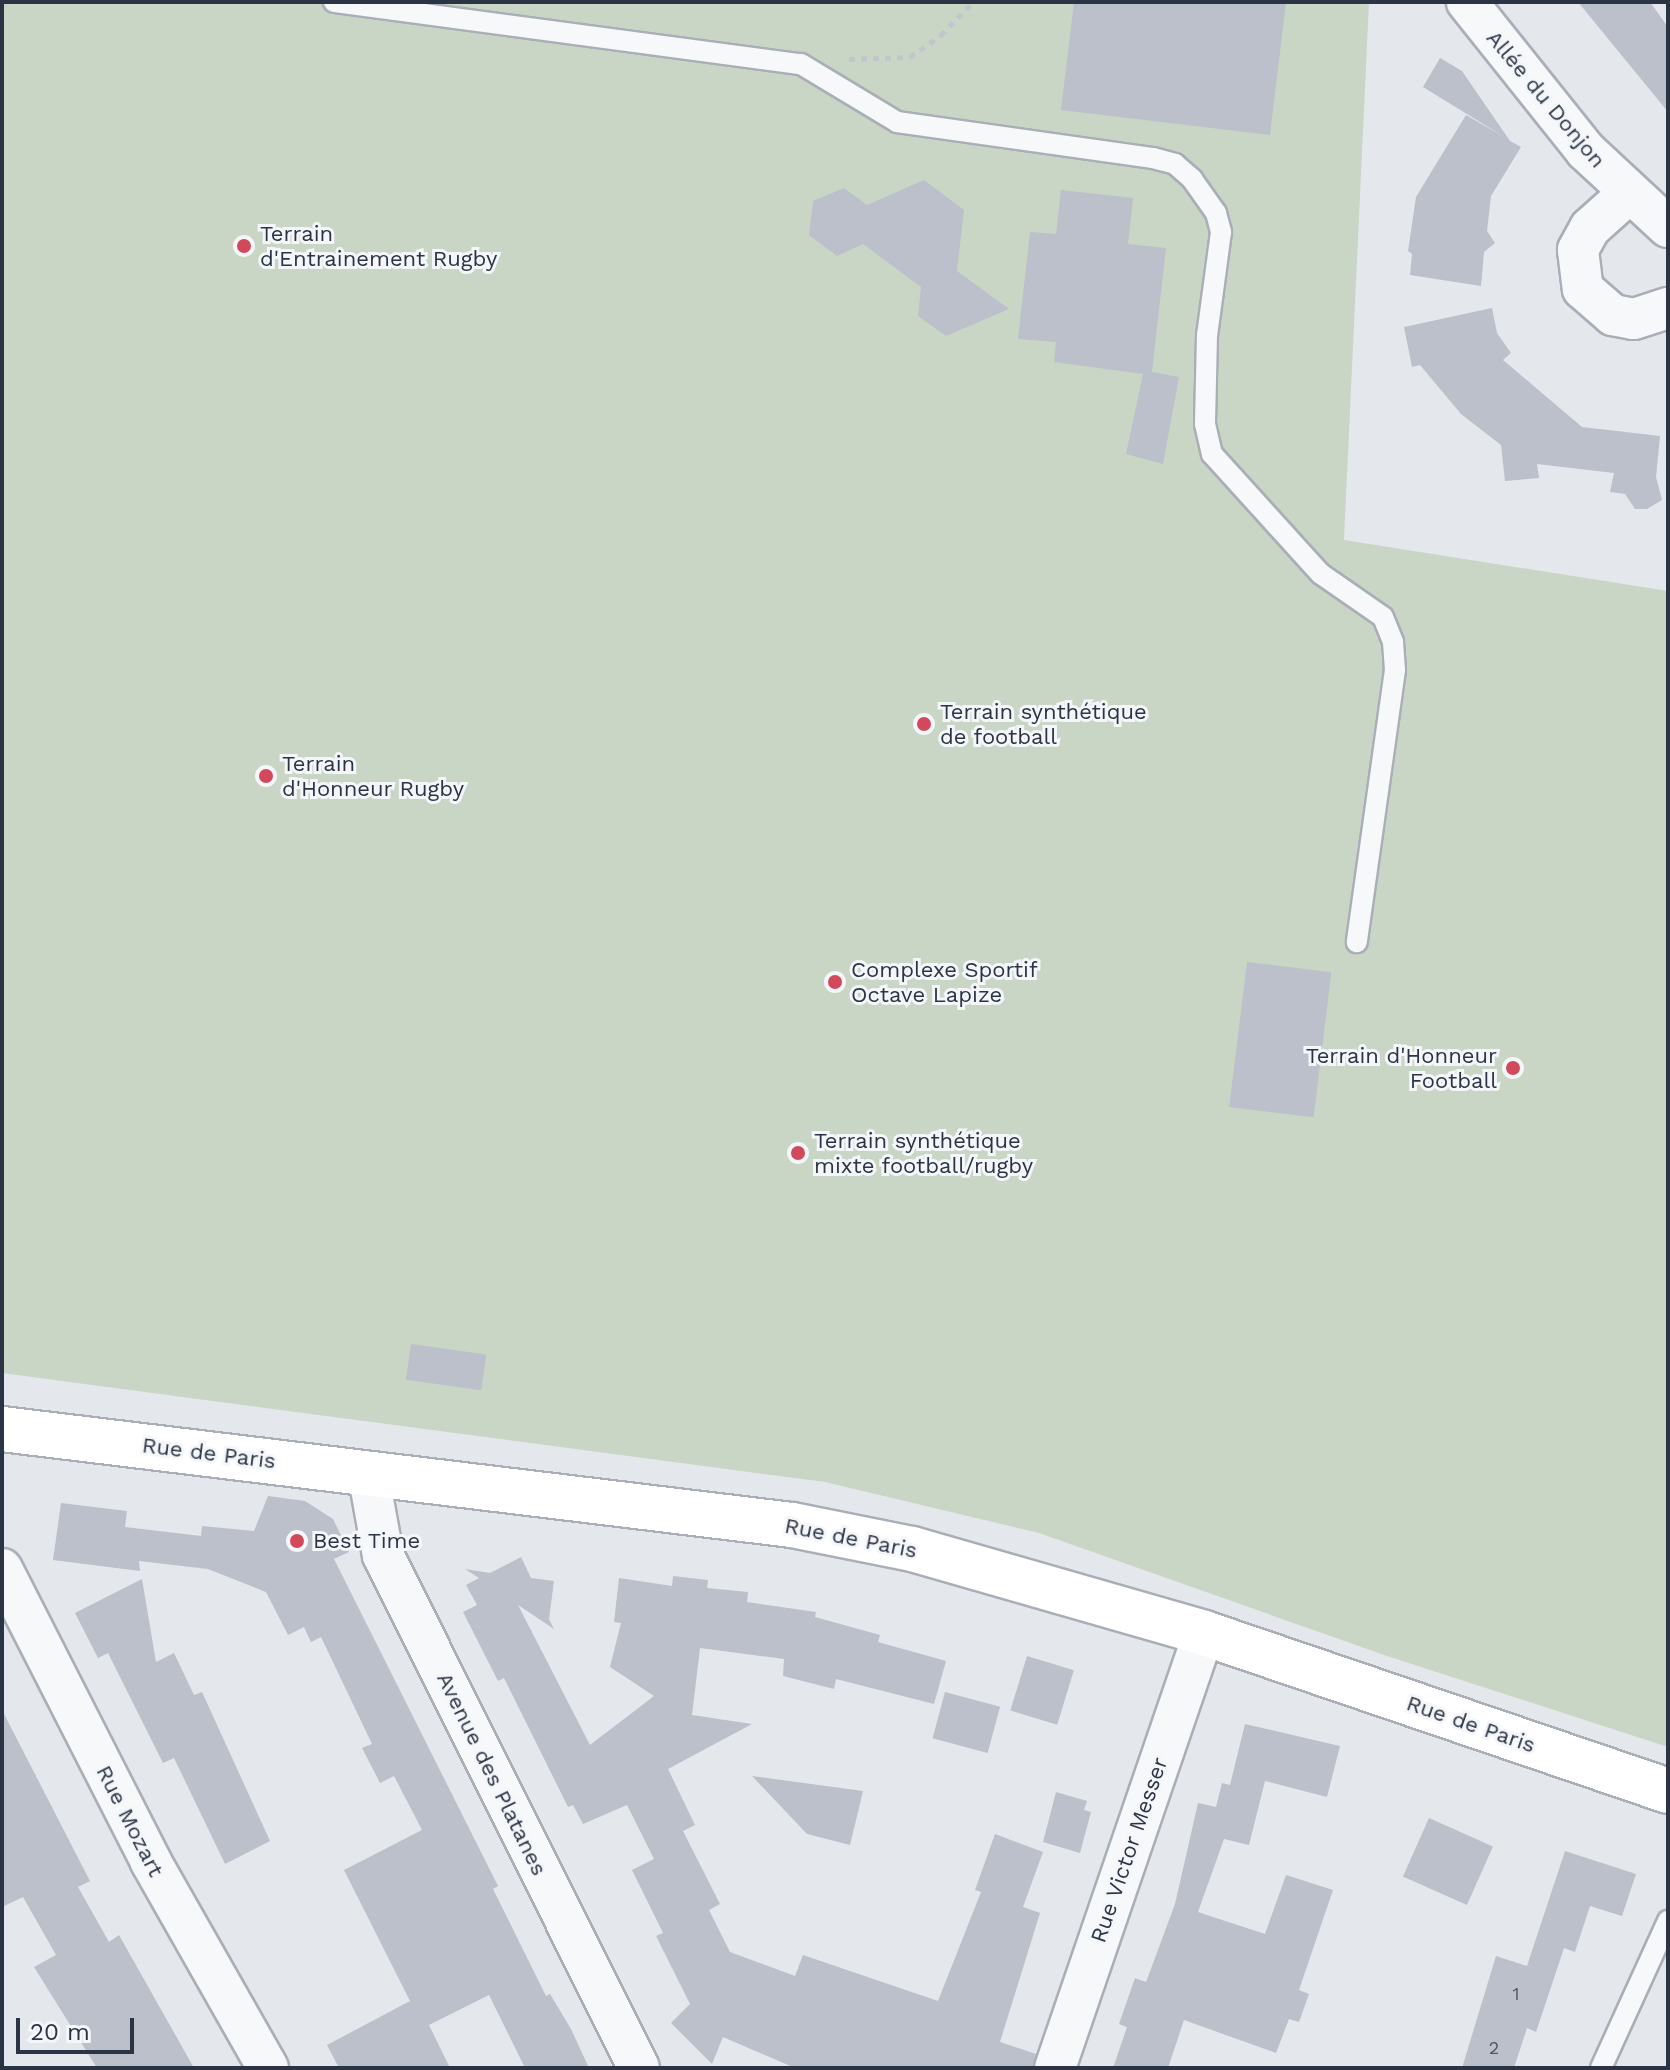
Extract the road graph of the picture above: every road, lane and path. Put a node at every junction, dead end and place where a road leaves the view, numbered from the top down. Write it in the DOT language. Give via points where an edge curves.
graph roads {
  1 [pos="334,2"];
  2 [pos="973,2"];
  3 [pos="1467,2"];
  4 [pos="400,7"];
  5 [pos="801,64"];
  6 [pos="1655,210"];
  7 [pos="1668,308"];
  8 [pos="1357,942"];
  9 [pos="2,1429"];
  10 [pos="368,1472"];
  11 [pos="2,1569"];
  12 [pos="1204,1633"];
  13 [pos="1668,1791"];
  14 [pos="1668,1921"];
  15 [pos="268,2068"];
  16 [pos="639,2068"];
  17 [pos="1055,2068"];
  18 [pos="1601,2068"];
  1 -- 4 [label="lane"];
  2 -- 5 [label="path" via="910,57"];
  3 -- 6 [label="street, Allée du Donjon"];
  4 -- 5 [label="lane"];
  5 -- 8 [label="lane" via="897,122 1153,158 1175,164 1207,196 1221,232 1207,335 1205,424 1212,454 1321,574 1383,617 1393,642 1395,670"];
  6 -- 7 [label="street, Allée du Donjon" via="1590,228 1578,250 1583,289 1613,315 1634,319"];
  9 -- 10 [label="main road, Rue de Paris"];
  10 -- 12 [label="main road, Rue de Paris" via="792,1525 912,1549"];
  10 -- 16 [label="street, Avenue des Platanes" via="383,1555"];
  11 -- 15 [label="street, Rue Mozart" via="151,1862"];
  12 -- 13 [label="main road, Rue de Paris"];
  12 -- 17 [label="street, Rue Victor Messer"];
  14 -- 18 [label="lane"];
}
